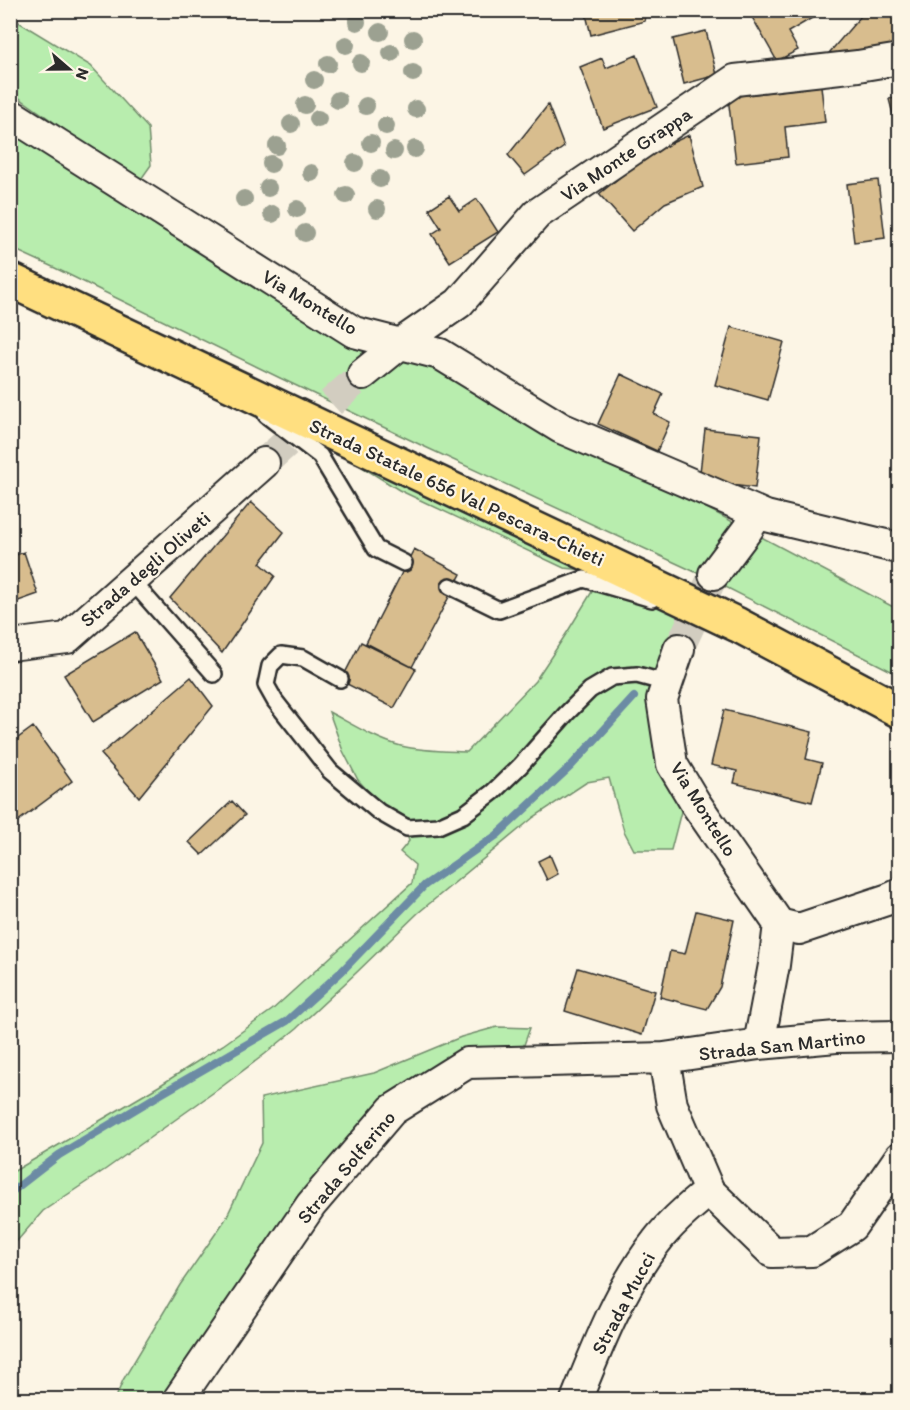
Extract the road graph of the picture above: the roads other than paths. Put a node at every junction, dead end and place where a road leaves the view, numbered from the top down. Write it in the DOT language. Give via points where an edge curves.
graph roads {
  1 [pos="900,59"];
  2 [pos="10,114"];
  3 [pos="10,280"];
  4 [pos="400,344"];
  5 [pos="363,374"];
  6 [pos="218,379"];
  7 [pos="264,463"];
  8 [pos="758,513"];
  9 [pos="900,547"];
  10 [pos="404,563"];
  11 [pos="714,574"];
  12 [pos="132,581"];
  13 [pos="450,586"];
  14 [pos="738,625"];
  15 [pos="10,645"];
  16 [pos="679,649"];
  17 [pos="214,674"];
  18 [pos="340,679"];
  19 [pos="667,683"];
  20 [pos="900,711"];
  21 [pos="900,894"];
  22 [pos="779,924"];
  23 [pos="900,1036"];
  24 [pos="759,1044"];
  25 [pos="664,1058"];
  26 [pos="900,1157"];
  27 [pos="709,1191"];
  28 [pos="178,1400"];
  29 [pos="576,1400"];
  1 -- 4 [label="street, Via Monte Grappa" via="735,80 537,214 459,303"];
  2 -- 4 [label="street, Via Montello" via="354,332"];
  3 -- 6 [label="highway, Strada Statale 656 Val Pescara-Chieti"];
  4 -- 5 [label="street"];
  4 -- 8 [label="street, Via Montello" via="440,354 561,428"];
  6 -- 10 [label="lane" via="320,456 376,549"];
  6 -- 14 [label="highway, Strada Statale 656 Val Pescara-Chieti"];
  7 -- 12 [label="street, Strada degli Oliveti"];
  8 -- 9 [label="street, Via Montello"];
  8 -- 11 [label="street"];
  12 -- 15 [label="street, Strada degli Oliveti" via="67,638"];
  12 -- 17 [label="lane"];
  13 -- 14 [label="lane" via="499,610 585,579"];
  14 -- 20 [label="highway, Strada Statale 656 Val Pescara-Chieti"];
  16 -- 19 [label="street, Via Montello"];
  18 -- 19 [label="lane" via="303,658 281,655 270,666 266,685 330,771 379,812 407,828 438,826 463,815 494,792 590,690 612,677 637,675"];
  19 -- 22 [label="street, Via Montello" via="662,699 672,764"];
  21 -- 22 [label="street" via="800,929"];
  22 -- 24 [label="street"];
  23 -- 24 [label="street, Strada San Martino"];
  24 -- 25 [label="street, Strada San Martino"];
  25 -- 27 [label="street" via="672,1105"];
  25 -- 28 [label="street, Strada Solferino" via="467,1063 392,1110 311,1205"];
  26 -- 27 [label="street" via="852,1226 812,1251 772,1252"];
  27 -- 29 [label="street, Strada Mucci" via="656,1242 633,1277 604,1332"];
}
